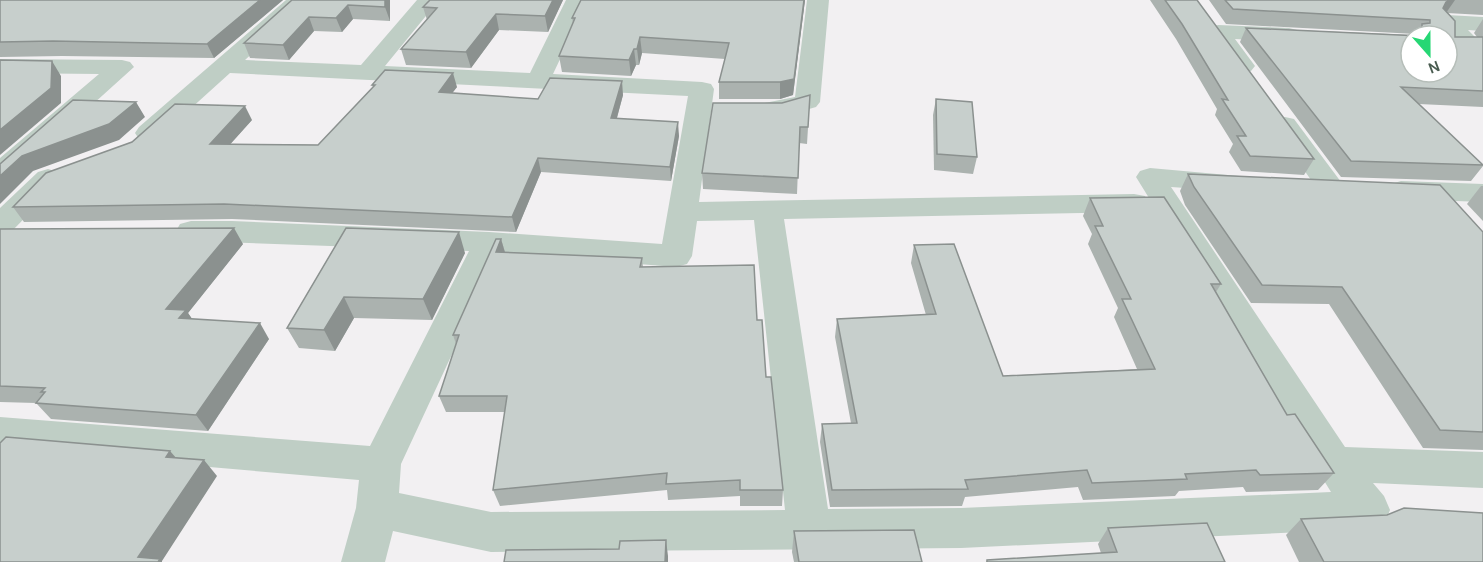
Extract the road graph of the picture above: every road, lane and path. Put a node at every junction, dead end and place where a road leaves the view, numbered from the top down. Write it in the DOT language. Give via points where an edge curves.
graph roads {
  1 [pos="299,0"];
  2 [pos="428,0"];
  3 [pos="577,0"];
  4 [pos="818,0"];
  5 [pos="1483,24"];
  6 [pos="1309,36"];
  7 [pos="1459,45"];
  8 [pos="1477,49"];
  9 [pos="0,66"];
  10 [pos="227,66"];
  11 [pos="367,73"];
  12 [pos="538,81"];
  13 [pos="723,109"];
  14 [pos="130,148"];
  15 [pos="0,174"];
  16 [pos="1263,184"];
  17 [pos="1297,186"];
  18 [pos="1331,188"];
  19 [pos="1437,192"];
  20 [pos="1483,193"];
  21 [pos="1166,202"];
  22 [pos="768,211"];
  23 [pos="683,212"];
  24 [pos="1464,222"];
  25 [pos="8,231"];
  26 [pos="162,232"];
  27 [pos="489,242"];
  28 [pos="0,433"];
  29 [pos="381,464"];
  30 [pos="1334,464"];
  31 [pos="1483,470"];
  32 [pos="377,508"];
  33 [pos="809,529"];
  34 [pos="363,562"];
  1 -- 10 [label="street"];
  2 -- 11 [label="street"];
  3 -- 12 [label="street"];
  4 -- 13 [label="street" via="807,102 781,109"];
  5 -- 8 [label="street" via="1447,22"];
  6 -- 18 [label="street" via="1212,24"];
  7 -- 8 [label="street"];
  9 -- 15 [label="street" via="122,67"];
  10 -- 11 [label="street"];
  10 -- 14 [label="street"];
  11 -- 12 [label="street"];
  12 -- 13 [label="street" via="702,90"];
  13 -- 23 [label="street"];
  15 -- 25 [label="street" via="57,174"];
  16 -- 21 [label="street" via="1150,177"];
  17 -- 18 [label="street"];
  18 -- 19 [label="street"];
  19 -- 20 [label="street"];
  19 -- 24 [label="street"];
  21 -- 22 [label="street"];
  21 -- 30 [label="street"];
  22 -- 23 [label="street"];
  22 -- 33 [label="street"];
  23 -- 27 [label="street" via="676,256"];
  26 -- 27 [label="street" via="232,231"];
  27 -- 29 [label="street"];
  28 -- 29 [label="street"];
  29 -- 32 [label="street"];
  30 -- 31 [label="street"];
  30 -- 33 [label="street" via="1369,510 961,528"];
  32 -- 33 [label="street" via="491,532"];
  32 -- 34 [label="street"];
}
